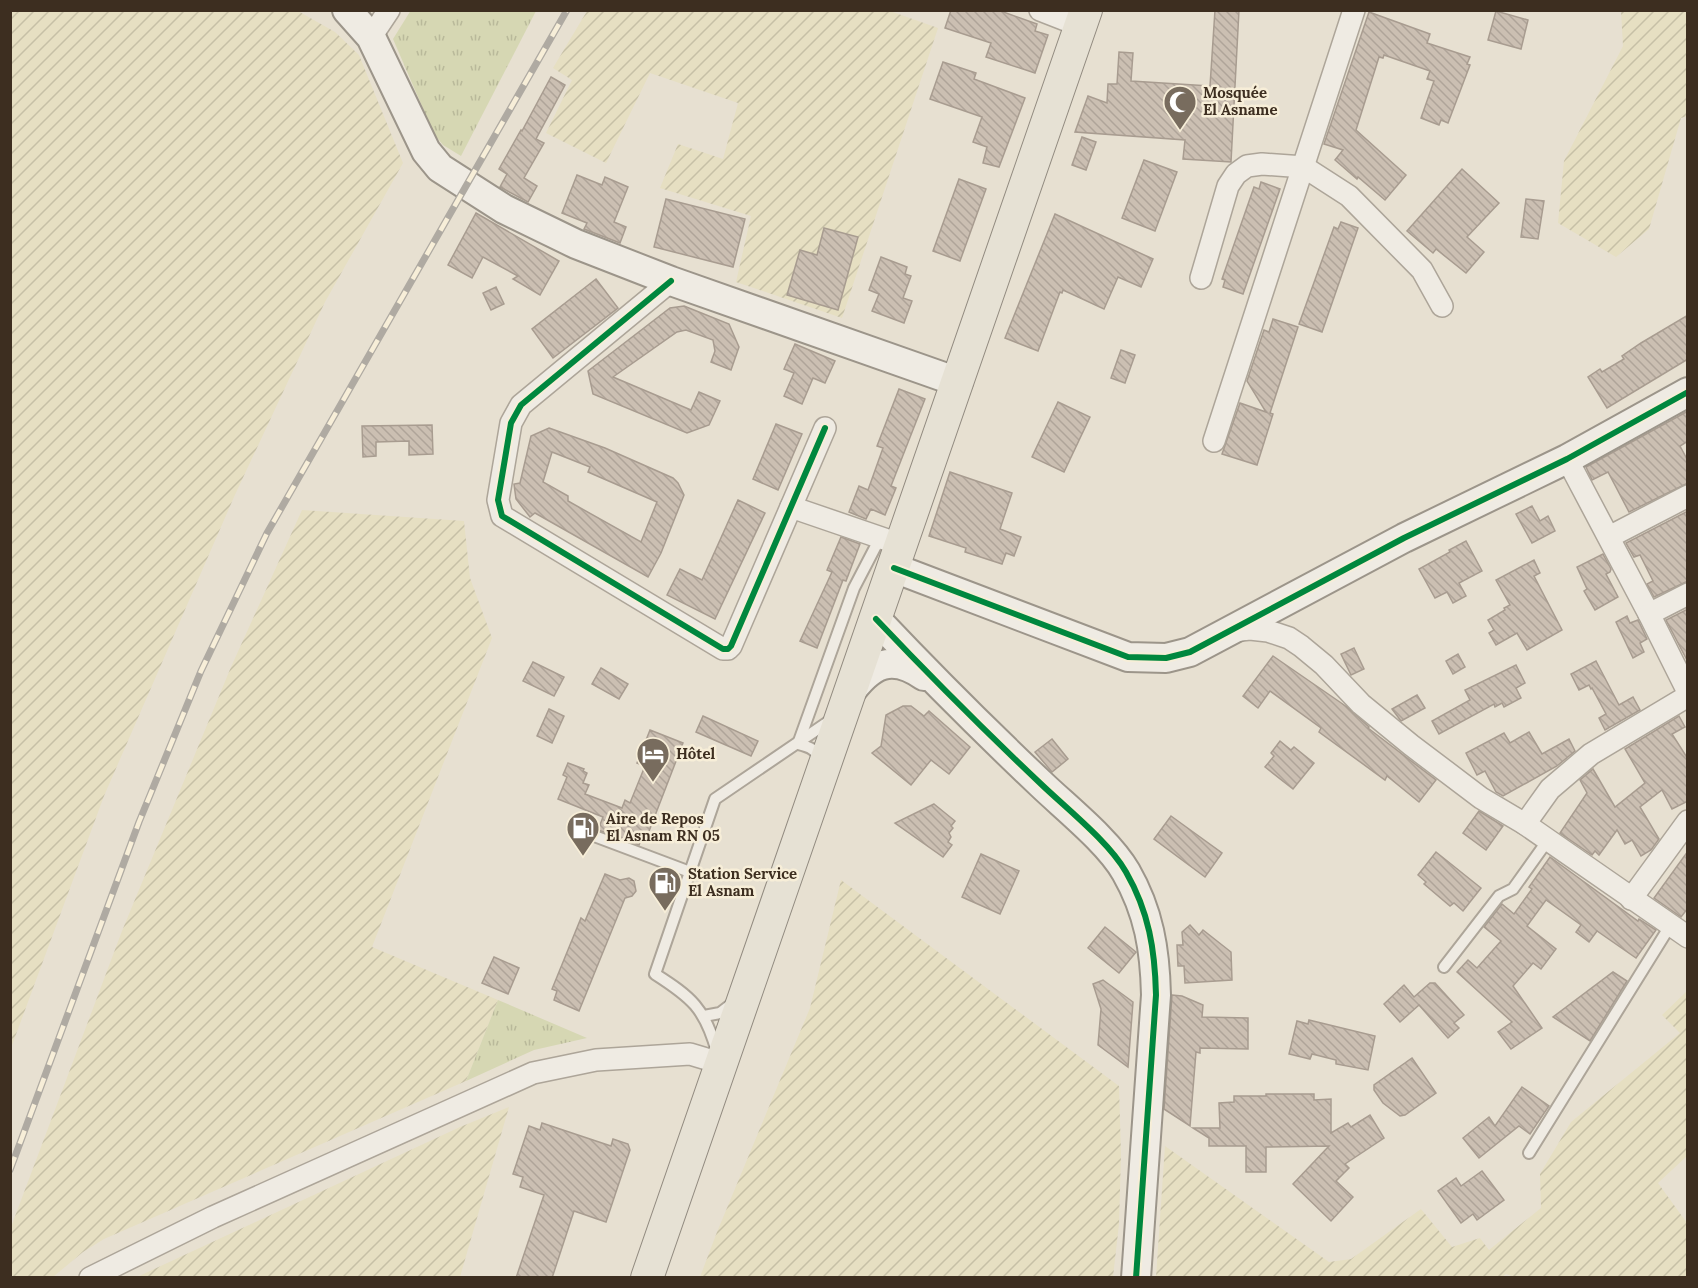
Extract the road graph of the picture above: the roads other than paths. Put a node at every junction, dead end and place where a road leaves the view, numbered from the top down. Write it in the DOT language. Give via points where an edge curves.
graph roads {
  1 [pos="347,10"];
  2 [pos="388,10"];
  3 [pos="1040,10"];
  4 [pos="1354,10"];
  5 [pos="1084,18"];
  6 [pos="371,37"];
  7 [pos="1304,167"];
  8 [pos="1201,278"];
  9 [pos="671,281"];
  10 [pos="1442,306"];
  11 [pos="958,382"];
  12 [pos="1688,392"];
  13 [pos="825,429"];
  14 [pos="1214,441"];
  15 [pos="1567,459"];
  16 [pos="1688,496"];
  17 [pos="791,507"];
  18 [pos="1609,537"];
  19 [pos="892,550"];
  20 [pos="1298,594"];
  21 [pos="1688,594"];
  22 [pos="1649,614"];
  23 [pos="876,619"];
  24 [pos="1227,632"];
  25 [pos="1289,638"];
  26 [pos="939,685"];
  27 [pos="1688,694"];
  28 [pos="846,703"];
  29 [pos="798,744"];
  30 [pos="823,770"];
  31 [pos="1688,821"];
  32 [pos="1525,824"];
  33 [pos="573,828"];
  34 [pos="1548,840"];
  35 [pos="690,872"];
  36 [pos="1631,899"];
  37 [pos="1679,931"];
  38 [pos="1444,967"];
  39 [pos="747,987"];
  40 [pos="704,1016"];
  41 [pos="720,1063"];
  42 [pos="1529,1152"];
  43 [pos="90,1278"];
  44 [pos="647,1278"];
  45 [pos="1136,1278"];
  1 -- 6 [label="street"];
  2 -- 6 [label="street"];
  3 -- 5 [label="street"];
  4 -- 7 [label="street"];
  5 -- 11 [label="main road"];
  6 -- 9 [label="street" via="426,150 440,168 504,209 566,239"];
  7 -- 8 [label="street" via="1262,164 1247,166 1236,174 1228,186"];
  7 -- 10 [label="street" via="1349,196 1422,270"];
  7 -- 14 [label="street"];
  9 -- 11 [label="street"];
  9 -- 17 [label="street" via="521,405 511,423 505,456 498,500 502,516 728,649"];
  11 -- 19 [label="main road"];
  12 -- 15 [label="street"];
  13 -- 17 [label="street"];
  15 -- 18 [label="street"];
  15 -- 20 [label="street"];
  16 -- 18 [label="street"];
  17 -- 19 [label="street"];
  18 -- 22 [label="street"];
  19 -- 23 [label="main road"];
  19 -- 24 [label="street" via="1128,657 1166,658 1190,652"];
  19 -- 29 [label="lane" via="854,588"];
  20 -- 24 [label="street"];
  20 -- 25 [label="street" via="1284,617"];
  21 -- 22 [label="street"];
  22 -- 27 [label="street"];
  23 -- 26 [label="street"];
  23 -- 28 [label="main road"];
  24 -- 25 [label="street" via="1250,629"];
  25 -- 32 [label="street" via="1411,745 1481,798"];
  26 -- 28 [label="street" via="902,663 886,663 859,680"];
  26 -- 45 [label="street" via="1096,835 1125,870 1150,932 1156,995"];
  27 -- 32 [label="street" via="1592,754 1550,789"];
  28 -- 29 [label="lane"];
  28 -- 30 [label="main road"];
  29 -- 30 [label="lane" via="811,747"];
  29 -- 35 [label="lane" via="716,799"];
  30 -- 39 [label="main road"];
  31 -- 36 [label="street"];
  32 -- 34 [label="street"];
  33 -- 35 [label="lane"];
  34 -- 36 [label="street"];
  34 -- 38 [label="lane" via="1513,889 1499,896"];
  35 -- 40 [label="lane" via="655,974 685,994"];
  36 -- 37 [label="street"];
  37 -- 42 [label="lane"];
  39 -- 40 [label="lane" via="732,1005 720,1013"];
  39 -- 41 [label="main road"];
  40 -- 41 [label="lane"];
  41 -- 43 [label="street" via="690,1054 596,1060 533,1073 213,1217"];
  41 -- 44 [label="main road"];
}
